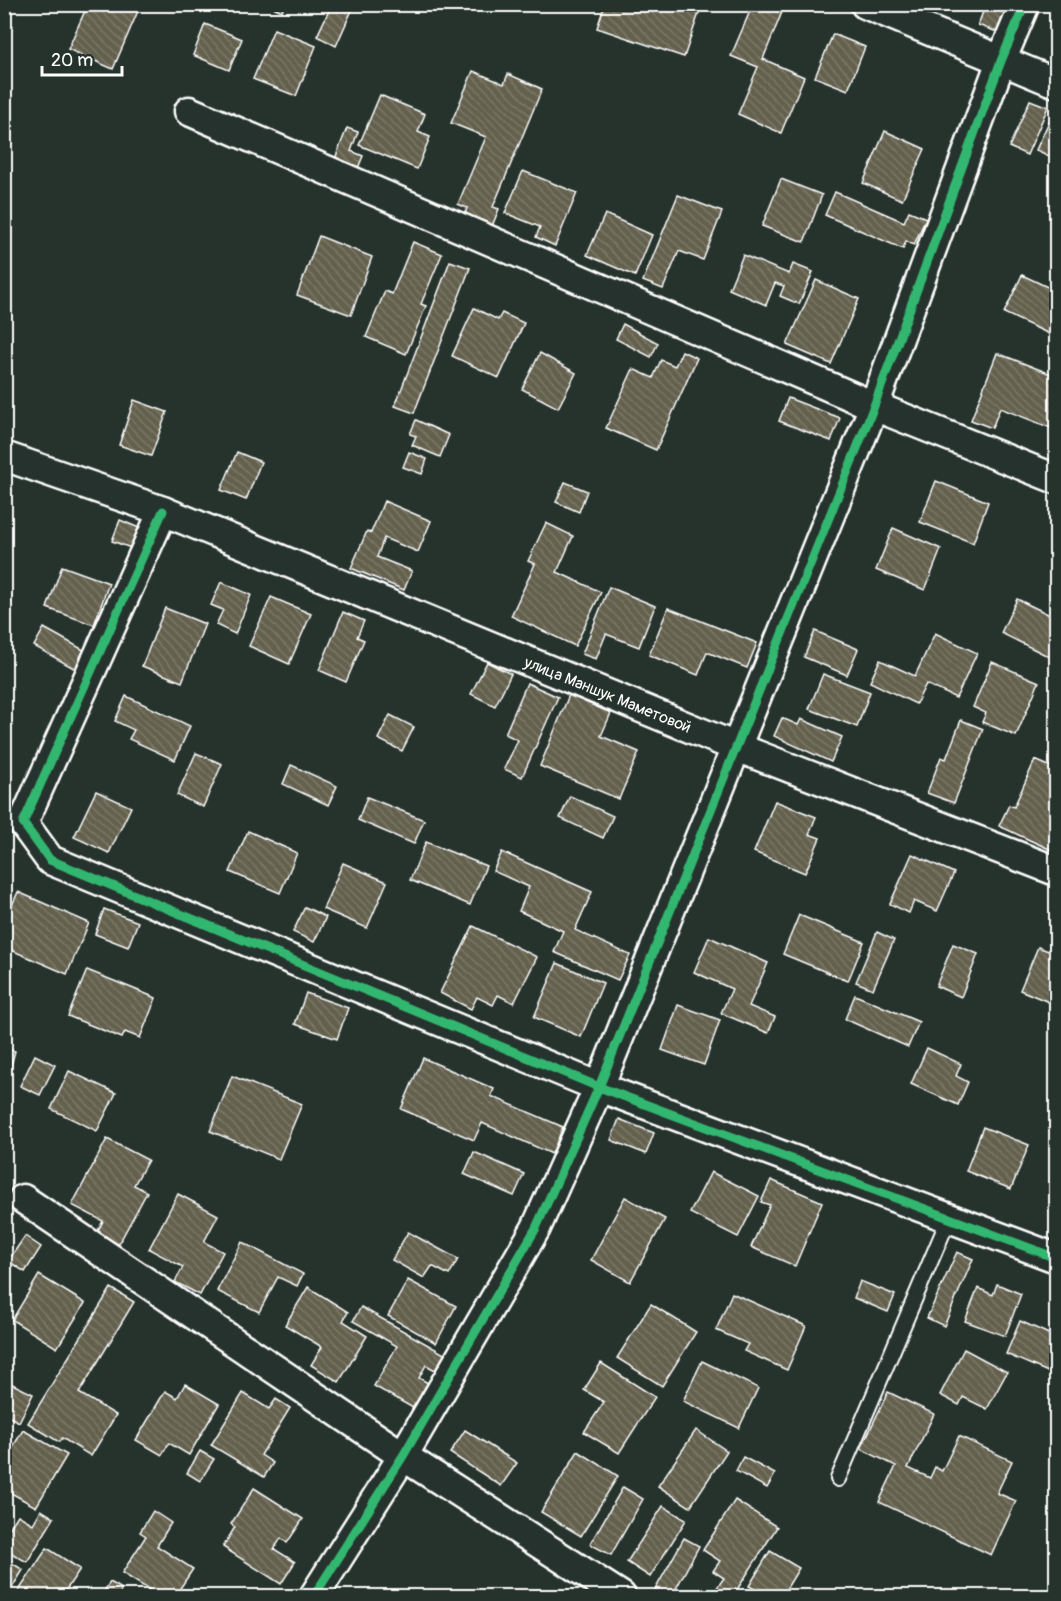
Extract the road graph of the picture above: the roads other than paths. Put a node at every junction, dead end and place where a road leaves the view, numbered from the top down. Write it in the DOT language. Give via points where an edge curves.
graph roads {
  1 [pos="865,4"];
  2 [pos="1025,4"];
  3 [pos="1001,61"];
  4 [pos="1056,83"];
  5 [pos="189,111"];
  6 [pos="874,406"];
  7 [pos="4,456"];
  8 [pos="1056,479"];
  9 [pos="163,511"];
  10 [pos="736,747"];
  11 [pos="1056,871"];
  12 [pos="599,1087"];
  13 [pos="23,1199"];
  14 [pos="949,1218"];
  15 [pos="1056,1258"];
  16 [pos="403,1456"];
  17 [pos="838,1479"];
  18 [pos="314,1596"];
  19 [pos="621,1596"];
  1 -- 3 [label="street"];
  2 -- 3 [label="street"];
  3 -- 4 [label="street"];
  3 -- 6 [label="street"];
  5 -- 6 [label="street"];
  6 -- 8 [label="street"];
  6 -- 10 [label="street"];
  7 -- 9 [label="street, улица Маншук Маметовой"];
  9 -- 10 [label="street, улица Маншук Маметовой"];
  9 -- 12 [label="street" via="23,823 50,860"];
  10 -- 11 [label="street, улица Маншук Маметовой"];
  10 -- 12 [label="street"];
  12 -- 14 [label="street"];
  12 -- 16 [label="street" via="536,1228"];
  13 -- 16 [label="street"];
  14 -- 15 [label="street"];
  14 -- 17 [label="lane"];
  16 -- 18 [label="street"];
  16 -- 19 [label="street"];
}
